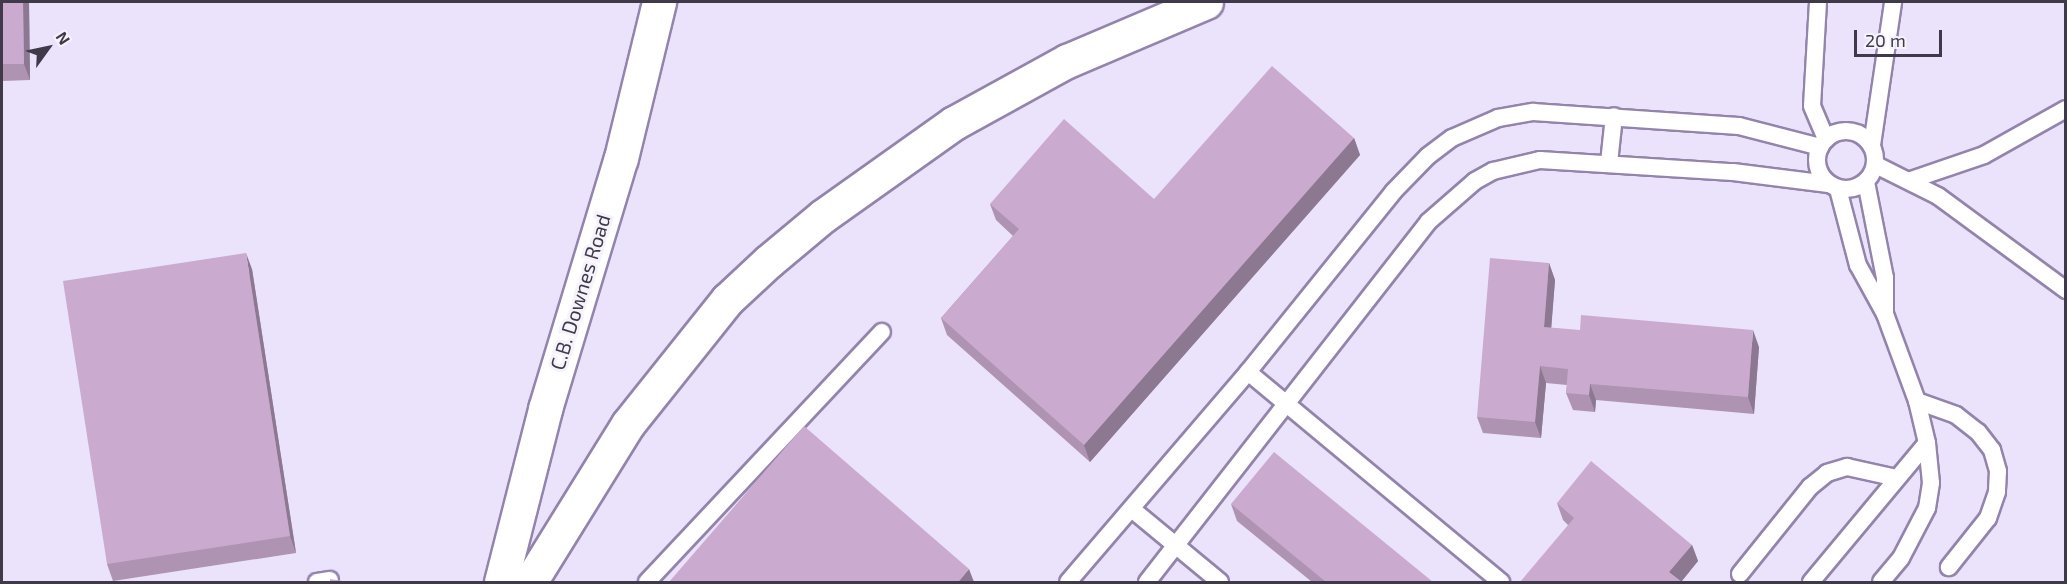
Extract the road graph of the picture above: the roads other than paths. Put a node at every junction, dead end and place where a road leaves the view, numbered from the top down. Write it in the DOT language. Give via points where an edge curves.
graph roads {
  1 [pos="659,2"];
  2 [pos="1206,2"];
  3 [pos="1818,2"];
  4 [pos="1893,2"];
  5 [pos="2066,109"];
  6 [pos="1614,116"];
  7 [pos="1823,143"];
  8 [pos="1872,145"];
  9 [pos="1609,163"];
  10 [pos="1876,165"];
  11 [pos="1911,180"];
  12 [pos="1866,182"];
  13 [pos="1833,186"];
  14 [pos="2066,290"];
  15 [pos="1885,314"];
  16 [pos="882,332"];
  17 [pos="1248,372"];
  18 [pos="1917,401"];
  19 [pos="1289,402"];
  20 [pos="1927,443"];
  21 [pos="1897,478"];
  22 [pos="1133,510"];
  23 [pos="1176,548"];
  24 [pos="1948,567"];
  25 [pos="1740,574"];
  26 [pos="501,582"];
  27 [pos="530,582"];
  28 [pos="647,582"];
  29 [pos="1068,582"];
  30 [pos="1147,582"];
  31 [pos="1220,582"];
  32 [pos="1501,582"];
  33 [pos="1811,582"];
  34 [pos="1881,582"];
  1 -- 26 [label="main road, C.B. Downes Road" via="621,158 545,409"];
  2 -- 27 [label="main road" via="1066,61 954,123 823,216 769,261 727,300 628,424"];
  3 -- 7 [label="lane" via="1812,106"];
  4 -- 8 [label="lane"];
  5 -- 11 [label="lane" via="1984,155"];
  6 -- 7 [label="lane" via="1739,126"];
  6 -- 9 [label="lane"];
  6 -- 17 [label="lane" via="1533,112 1498,118 1452,138 1393,192"];
  7 -- 8 [label="lane" via="1845,130 1856,132"];
  7 -- 13 [label="lane" via="1818,167"];
  8 -- 10 [label="lane"];
  9 -- 13 [label="lane" via="1733,172"];
  9 -- 19 [label="lane" via="1540,160 1493,171 1458,193 1428,222"];
  10 -- 11 [label="lane"];
  10 -- 12 [label="lane"];
  11 -- 14 [label="lane"];
  12 -- 13 [label="lane" via="1858,188"];
  12 -- 15 [label="lane" via="1885,278"];
  13 -- 15 [label="lane" via="1858,265"];
  15 -- 18 [label="lane"];
  16 -- 28 [label="lane"];
  17 -- 19 [label="lane"];
  17 -- 22 [label="lane"];
  18 -- 20 [label="lane"];
  18 -- 24 [label="lane" via="1956,415 1978,432 1992,450 1998,471 1997,492 1988,518"];
  19 -- 23 [label="lane"];
  19 -- 32 [label="lane"];
  20 -- 21 [label="lane"];
  20 -- 34 [label="lane" via="1931,483 1927,508 1901,558"];
  21 -- 25 [label="lane" via="1847,467 1827,473 1810,487"];
  21 -- 33 [label="lane"];
  22 -- 23 [label="lane"];
  22 -- 29 [label="lane"];
  23 -- 30 [label="lane"];
  23 -- 31 [label="lane"];
}
